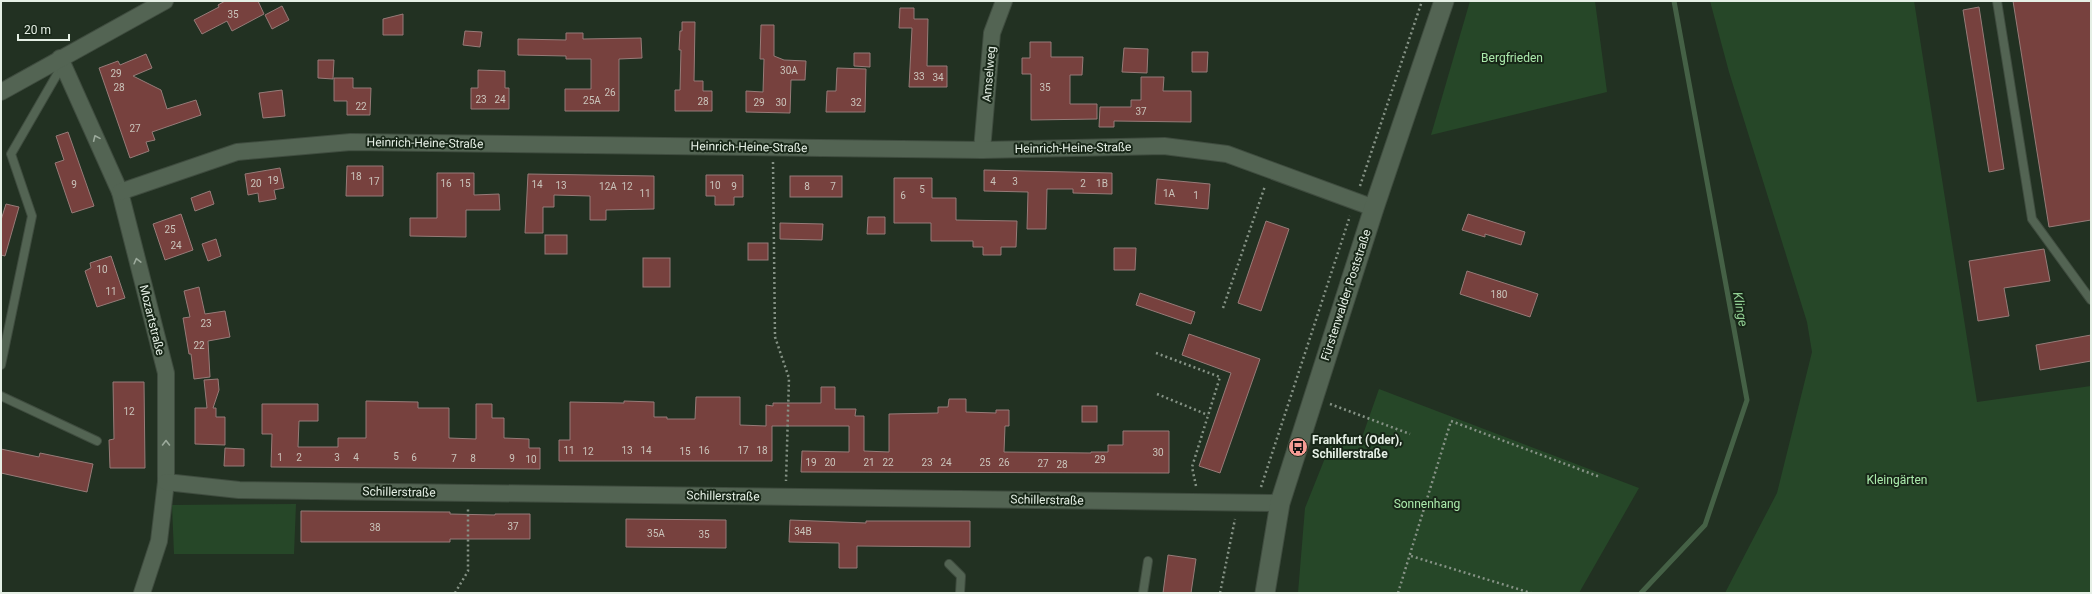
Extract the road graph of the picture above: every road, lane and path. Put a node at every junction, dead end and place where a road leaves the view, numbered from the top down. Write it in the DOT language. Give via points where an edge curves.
graph roads {
  1 [pos="166,1"];
  2 [pos="1004,1"];
  3 [pos="1422,1"];
  4 [pos="1444,1"];
  5 [pos="1997,1"];
  6 [pos="62,61"];
  7 [pos="1,92"];
  8 [pos="773,147"];
  9 [pos="982,150"];
  10 [pos="1270,170"];
  11 [pos="120,192"];
  12 [pos="1355,201"];
  13 [pos="1374,208"];
  14 [pos="2091,300"];
  15 [pos="1223,308"];
  16 [pos="1156,353"];
  17 [pos="1,365"];
  18 [pos="1157,394"];
  19 [pos="1,396"];
  20 [pos="1336,406"];
  21 [pos="1208,415"];
  22 [pos="1410,434"];
  23 [pos="97,441"];
  24 [pos="1600,477"];
  25 [pos="166,482"];
  26 [pos="468,493"];
  27 [pos="786,497"];
  28 [pos="1199,502"];
  29 [pos="1238,503"];
  30 [pos="1259,503"];
  31 [pos="1280,503"];
  32 [pos="1411,556"];
  33 [pos="1148,562"];
  34 [pos="950,564"];
  35 [pos="142,593"];
  36 [pos="455,593"];
  37 [pos="960,593"];
  38 [pos="1143,593"];
  39 [pos="1220,593"];
  40 [pos="1265,593"];
  41 [pos="1398,593"];
  42 [pos="1531,593"];
  1 -- 6 [label="street"];
  2 -- 9 [label="street, Amselweg" via="992,33"];
  3 -- 12 [label="path"];
  4 -- 13 [label="street, Fürstenwalder Poststraße"];
  5 -- 14 [label="lane" via="2032,219"];
  6 -- 7 [label="street"];
  11 -- 6 [label="street, Mozartstraße, one-way"];
  6 -- 17 [label="lane" via="12,154 32,216"];
  8 -- 9 [label="street, Heinrich-Heine-Straße"];
  8 -- 11 [label="street, Heinrich-Heine-Straße" via="352,142 237,152"];
  8 -- 27 [label="path" via="775,337 789,378"];
  9 -- 10 [label="street, Heinrich-Heine-Straße" via="1164,146 1227,154"];
  10 -- 12 [label="street, Heinrich-Heine-Straße"];
  10 -- 15 [label="path"];
  25 -- 11 [label="street, Mozartstraße, one-way" via="166,372"];
  12 -- 13 [label="street, Heinrich-Heine-Straße"];
  12 -- 30 [label="path" via="1262,484"];
  13 -- 31 [label="street, Fürstenwalder Poststraße"];
  16 -- 21 [label="path" via="1220,377"];
  18 -- 21 [label="path"];
  19 -- 23 [label="lane"];
  20 -- 22 [label="path"];
  21 -- 28 [label="path" via="1192,467"];
  24 -- 32 [label="path" via="1451,421"];
  25 -- 26 [label="street, Schillerstraße" via="239,490"];
  25 -- 35 [label="street, Mozartstraße" via="159,541"];
  26 -- 27 [label="street, Schillerstraße"];
  26 -- 36 [label="path" via="468,571"];
  27 -- 28 [label="street, Schillerstraße"];
  28 -- 29 [label="street, Schillerstraße"];
  29 -- 30 [label="street, Schillerstraße"];
  29 -- 39 [label="path"];
  30 -- 31 [label="street, Schillerstraße"];
  31 -- 40 [label="street, Fürstenwalder Poststraße"];
  32 -- 41 [label="path"];
  32 -- 42 [label="path"];
  33 -- 38 [label="lane"];
  34 -- 37 [label="lane" via="961,576"];
}
